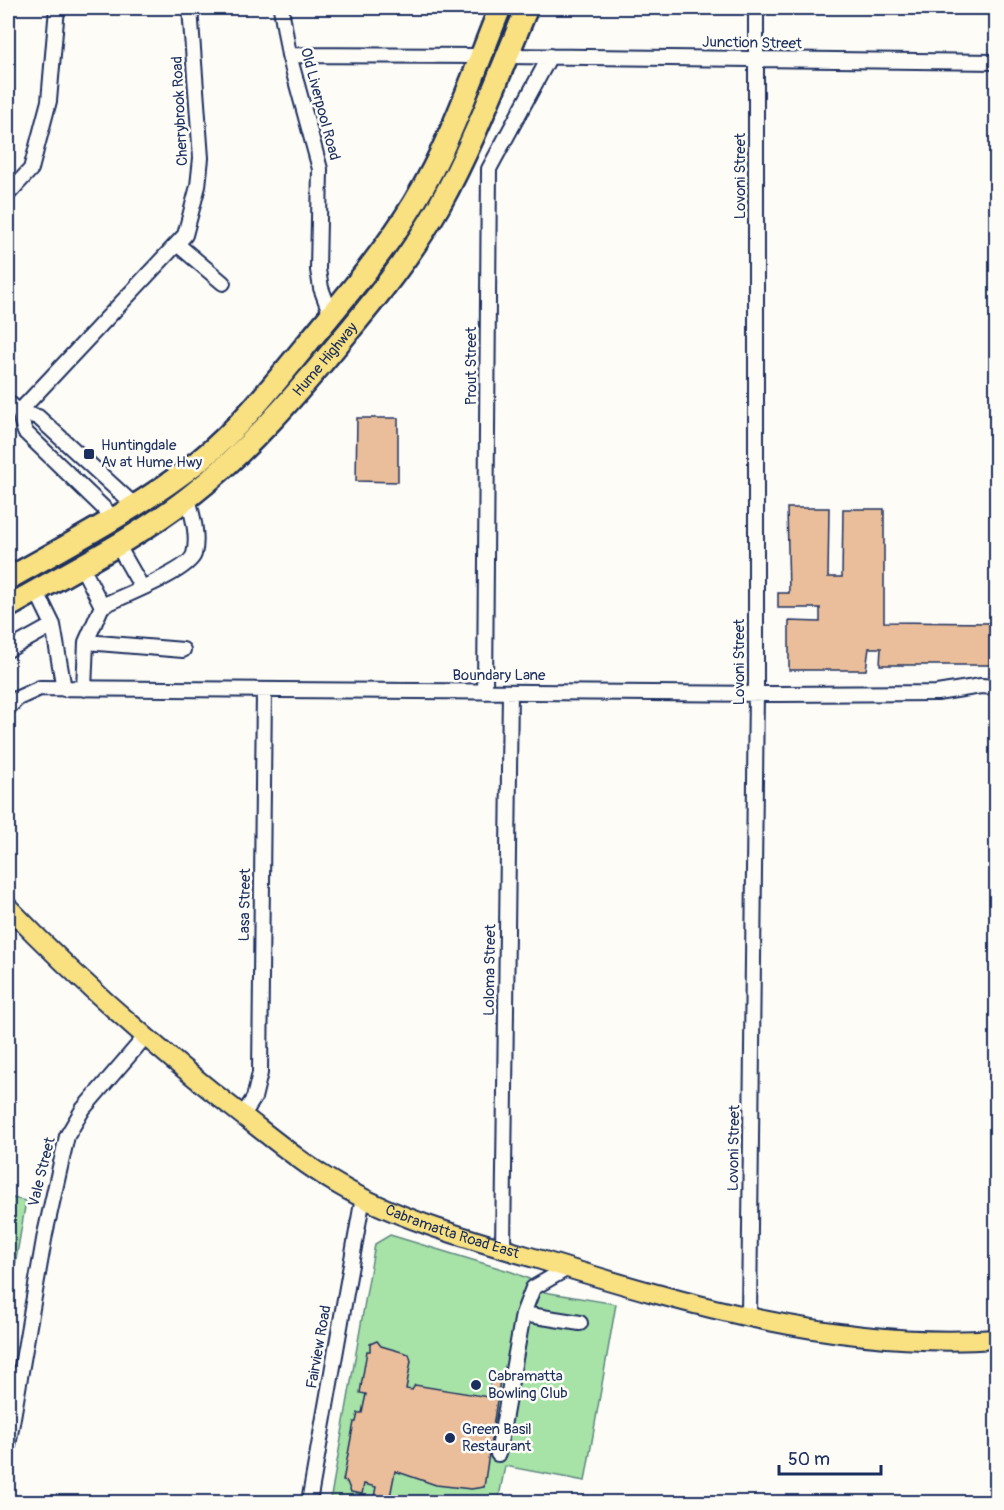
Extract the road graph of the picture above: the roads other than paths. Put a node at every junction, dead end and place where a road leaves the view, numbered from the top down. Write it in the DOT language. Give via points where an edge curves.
graph roads {
  1 [pos="57,8"];
  2 [pos="190,8"];
  3 [pos="281,8"];
  4 [pos="500,8"];
  5 [pos="527,8"];
  6 [pos="756,8"];
  7 [pos="289,55"];
  8 [pos="480,56"];
  9 [pos="507,56"];
  10 [pos="550,56"];
  11 [pos="756,60"];
  12 [pos="996,62"];
  13 [pos="8,194"];
  14 [pos="177,244"];
  15 [pos="223,283"];
  16 [pos="331,315"];
  17 [pos="8,402"];
  18 [pos="19,412"];
  19 [pos="188,498"];
  20 [pos="135,506"];
  21 [pos="115,519"];
  22 [pos="117,543"];
  23 [pos="81,565"];
  24 [pos="8,579"];
  25 [pos="141,586"];
  26 [pos="36,590"];
  27 [pos="102,606"];
  28 [pos="8,607"];
  29 [pos="53,625"];
  30 [pos="86,642"];
  31 [pos="8,650"];
  32 [pos="183,650"];
  33 [pos="996,687"];
  34 [pos="64,689"];
  35 [pos="84,689"];
  36 [pos="264,691"];
  37 [pos="485,692"];
  38 [pos="510,692"];
  39 [pos="756,692"];
  40 [pos="8,706"];
  41 [pos="8,907"];
  42 [pos="145,1037"];
  43 [pos="243,1115"];
  44 [pos="363,1197"];
  45 [pos="503,1249"];
  46 [pos="568,1268"];
  47 [pos="523,1314"];
  48 [pos="749,1316"];
  49 [pos="580,1323"];
  50 [pos="996,1338"];
  51 [pos="8,1446"];
  52 [pos="498,1454"];
  53 [pos="309,1503"];
  1 -- 13 [label="street" via="49,101 31,169"];
  2 -- 14 [label="street, Cherrybrook Road" via="201,158 185,235"];
  3 -- 7 [label="street, Old Liverpool Road"];
  4 -- 8 [label="highway, Hume Highway"];
  5 -- 9 [label="highway, Hume Highway"];
  6 -- 11 [label="street, Lovoni Street"];
  7 -- 8 [label="street"];
  7 -- 16 [label="street, Old Liverpool Road" via="320,169 318,270"];
  8 -- 16 [label="highway, Hume Highway" via="416,201"];
  9 -- 10 [label="street, Junction Street"];
  9 -- 19 [label="highway, Hume Highway" via="455,176 398,269 276,416"];
  10 -- 11 [label="street, Junction Street"];
  10 -- 37 [label="street, Prout Street" via="489,169"];
  11 -- 12 [label="street, Junction Street"];
  11 -- 39 [label="street, Lovoni Street"];
  14 -- 15 [label="street"];
  14 -- 18 [label="street, Cherrybrook Road"];
  16 -- 20 [label="highway, Hume Highway" via="239,422 202,458"];
  17 -- 18 [label="street"];
  18 -- 20 [label="street" via="38,417"];
  18 -- 21 [label="street" via="25,432"];
  19 -- 22 [label="highway, Hume Highway"];
  19 -- 25 [label="street" via="193,516 194,555 183,567"];
  20 -- 21 [label="highway, Hume Highway"];
  21 -- 24 [label="highway, Hume Highway"];
  22 -- 23 [label="highway, Hume Highway"];
  22 -- 25 [label="street"];
  23 -- 26 [label="highway, Hume Highway"];
  23 -- 27 [label="street"];
  25 -- 27 [label="street"];
  26 -- 28 [label="highway, Hume Highway"];
  26 -- 29 [label="street"];
  27 -- 30 [label="street"];
  29 -- 31 [label="street"];
  29 -- 34 [label="street"];
  30 -- 32 [label="street"];
  30 -- 35 [label="street"];
  33 -- 39 [label="street, Boundary Lane" via="937,693"];
  34 -- 35 [label="street, Boundary Lane"];
  34 -- 40 [label="street, Boundary Lane" via="40,688"];
  35 -- 36 [label="street, Boundary Lane"];
  36 -- 37 [label="street, Boundary Lane"];
  36 -- 43 [label="street, Lasa Street" via="261,1073 254,1098"];
  37 -- 38 [label="street, Boundary Lane"];
  38 -- 39 [label="street, Boundary Lane"];
  38 -- 45 [label="street, Loloma Street"];
  39 -- 48 [label="street, Lovoni Street"];
  41 -- 42 [label="main road, Cabramatta Road East"];
  42 -- 43 [label="main road, Cabramatta Road East"];
  42 -- 51 [label="street, Vale Street" via="83,1109 65,1144"];
  43 -- 44 [label="main road, Cabramatta Road East" via="317,1171"];
  44 -- 45 [label="main road, Cabramatta Road East"];
  44 -- 53 [label="street, Fairview Road"];
  45 -- 46 [label="main road, Cabramatta Road East"];
  46 -- 47 [label="street" via="533,1288"];
  46 -- 48 [label="main road, Cabramatta Road East" via="674,1300"];
  47 -- 49 [label="street"];
  47 -- 52 [label="street"];
  48 -- 50 [label="main road, Cabramatta Road East" via="886,1340"];
}
